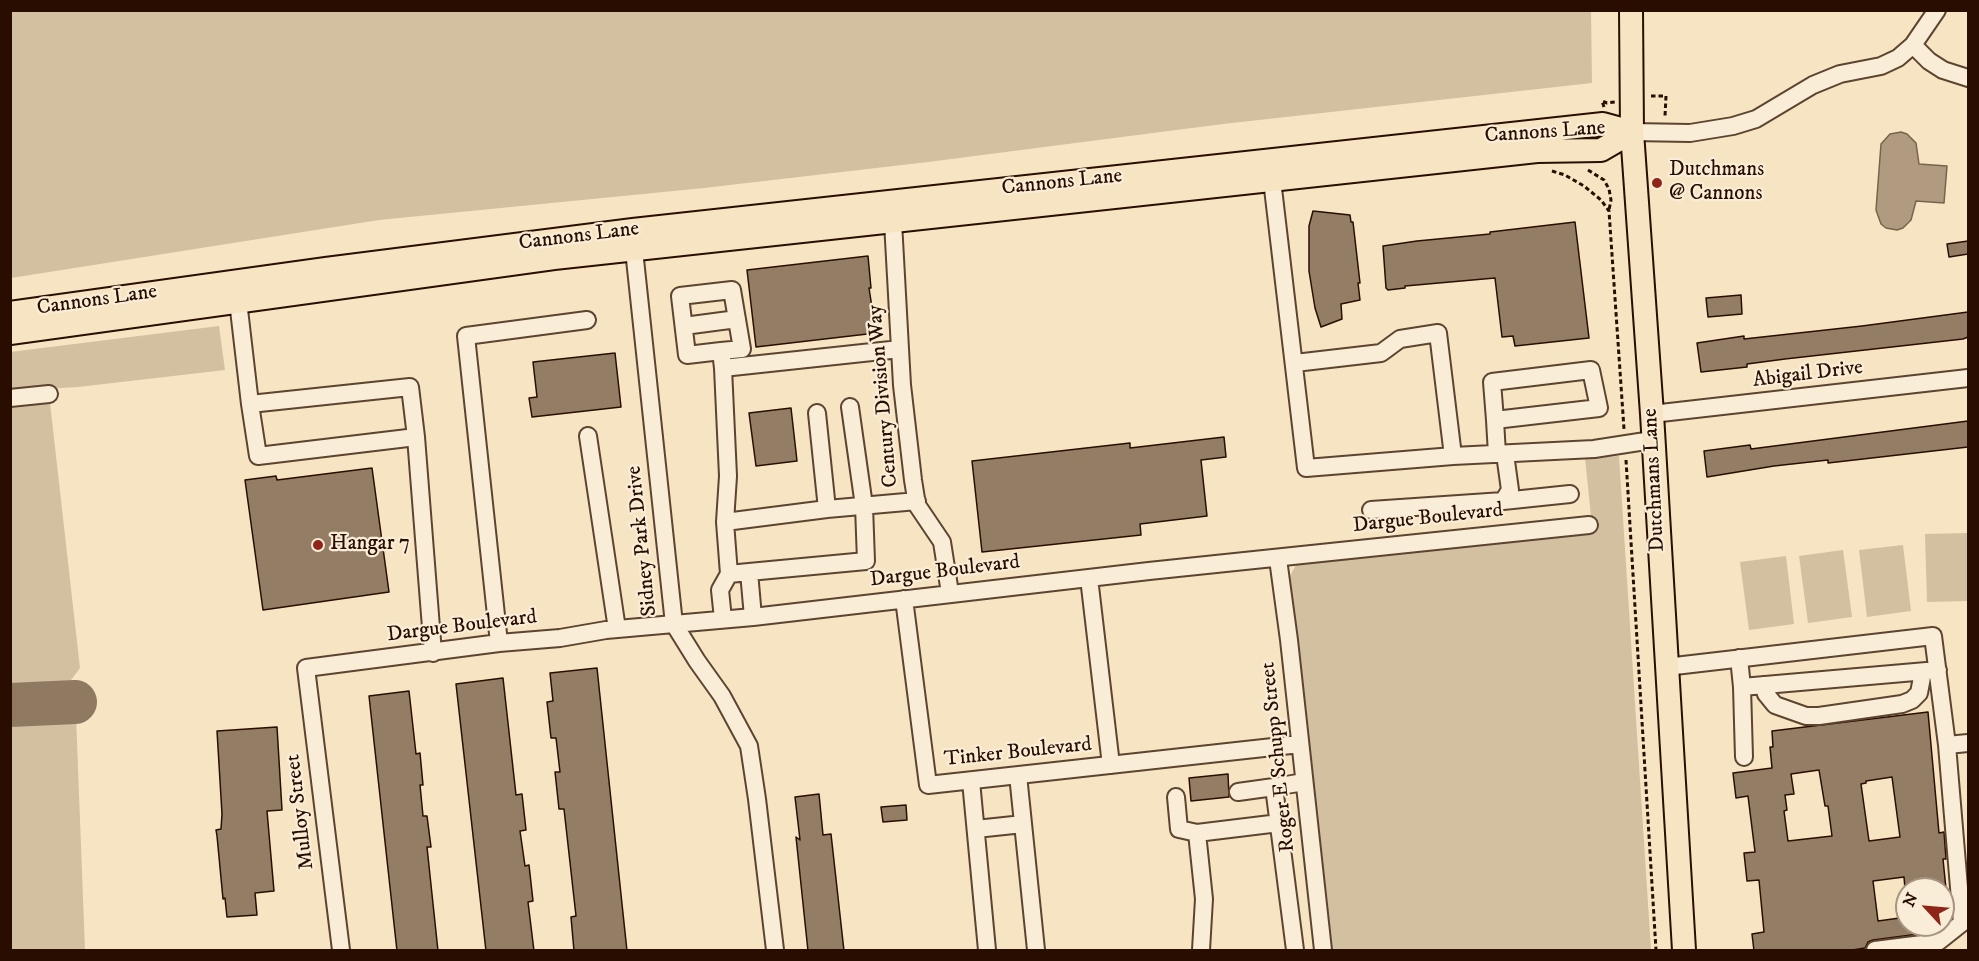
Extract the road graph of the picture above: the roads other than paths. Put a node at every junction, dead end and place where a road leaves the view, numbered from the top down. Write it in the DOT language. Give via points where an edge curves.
graph roads {
  1 [pos="1631,10"];
  2 [pos="1937,10"];
  3 [pos="1913,45"];
  4 [pos="1968,78"];
  5 [pos="1632,132"];
  6 [pos="1272,180"];
  7 [pos="892,212"];
  8 [pos="634,240"];
  9 [pos="237,291"];
  10 [pos="10,313"];
  11 [pos="737,319"];
  12 [pos="587,320"];
  13 [pos="684,326"];
  14 [pos="10,333"];
  15 [pos="900,349"];
  16 [pos="722,360"];
  17 [pos="1295,363"];
  18 [pos="1968,378"];
  19 [pos="49,394"];
  20 [pos="10,398"];
  21 [pos="250,405"];
  22 [pos="850,407"];
  23 [pos="817,413"];
  24 [pos="1652,414"];
  25 [pos="1495,420"];
  26 [pos="588,436"];
  27 [pos="416,437"];
  28 [pos="1653,440"];
  29 [pos="1501,454"];
  30 [pos="1453,456"];
  31 [pos="1569,494"];
  32 [pos="916,501"];
  33 [pos="1503,501"];
  34 [pos="864,506"];
  35 [pos="827,509"];
  36 [pos="1371,510"];
  37 [pos="725,522"];
  38 [pos="1589,525"];
  39 [pos="1278,559"];
  40 [pos="749,572"];
  41 [pos="729,573"];
  42 [pos="1089,578"];
  43 [pos="950,594"];
  44 [pos="904,599"];
  45 [pos="753,617"];
  46 [pos="723,619"];
  47 [pos="674,624"];
  48 [pos="617,629"];
  49 [pos="499,643"];
  50 [pos="433,653"];
  51 [pos="1739,658"];
  52 [pos="1666,667"];
  53 [pos="306,668"];
  54 [pos="1930,671"];
  55 [pos="1763,686"];
  56 [pos="1742,687"];
  57 [pos="1968,743"];
  58 [pos="1300,744"];
  59 [pos="1947,745"];
  60 [pos="1744,757"];
  61 [pos="1111,765"];
  62 [pos="1018,775"];
  63 [pos="971,781"];
  64 [pos="1304,782"];
  65 [pos="1274,787"];
  66 [pos="1238,792"];
  67 [pos="1176,797"];
  68 [pos="1279,823"];
  69 [pos="1023,824"];
  70 [pos="976,829"];
  71 [pos="1197,833"];
  72 [pos="341,951"];
  73 [pos="775,951"];
  74 [pos="987,951"];
  75 [pos="1036,951"];
  76 [pos="1201,951"];
  77 [pos="1294,951"];
  78 [pos="1323,951"];
  79 [pos="1684,951"];
  80 [pos="1875,951"];
  1 -- 5 [label="main road, Dutchmans Lane"];
  2 -- 3 [label="street"];
  3 -- 4 [label="street" via="1943,70"];
  3 -- 5 [label="street" via="1881,66 1840,74 1814,85 1756,119 1690,133"];
  5 -- 6 [label="main road, Cannons Lane" via="1601,150 1537,151"];
  5 -- 7 [label="main road, Cannons Lane" via="1603,124"];
  5 -- 24 [label="main road, Dutchmans Lane"];
  6 -- 7 [label="main road, Cannons Lane"];
  6 -- 17 [label="street"];
  7 -- 8 [label="main road, Cannons Lane"];
  7 -- 15 [label="street, Century Division Way"];
  8 -- 9 [label="main road, Cannons Lane" via="554,258"];
  8 -- 47 [label="street, Sidney Park Drive"];
  9 -- 10 [label="main road, Cannons Lane"];
  9 -- 14 [label="main road, Cannons Lane"];
  9 -- 21 [label="street"];
  11 -- 13 [label="street"];
  11 -- 13 [label="street" via="732,290 680,296"];
  11 -- 16 [label="street" via="742,349"];
  12 -- 49 [label="street" via="466,336"];
  13 -- 16 [label="street" via="687,355"];
  15 -- 16 [label="street"];
  15 -- 32 [label="street, Century Division Way"];
  16 -- 37 [label="street" via="728,476"];
  17 -- 30 [label="street" via="1306,468"];
  17 -- 30 [label="street" via="1381,353 1400,339 1438,333"];
  18 -- 24 [label="street, Abigail Drive"];
  19 -- 20 [label="street"];
  21 -- 27 [label="street" via="258,456"];
  21 -- 27 [label="street" via="410,387"];
  22 -- 34 [label="street"];
  23 -- 35 [label="street"];
  24 -- 28 [label="main road, Dutchmans Lane"];
  25 -- 25 [label="street" via="1492,382 1591,370 1599,408"];
  25 -- 29 [label="street"];
  26 -- 48 [label="street"];
  27 -- 50 [label="street"];
  28 -- 29 [label="street" via="1594,449"];
  28 -- 52 [label="main road, Dutchmans Lane"];
  29 -- 30 [label="street"];
  29 -- 33 [label="street" via="1510,490"];
  31 -- 33 [label="street"];
  32 -- 34 [label="street"];
  32 -- 43 [label="street, Century Division Way" via="942,542"];
  33 -- 36 [label="street"];
  34 -- 35 [label="street"];
  34 -- 40 [label="street" via="866,561"];
  35 -- 37 [label="street"];
  37 -- 41 [label="street"];
  38 -- 39 [label="street, Dargue Boulevard"];
  39 -- 42 [label="street, Dargue Boulevard"];
  39 -- 58 [label="street, Roger E Schupp Street"];
  40 -- 41 [label="street"];
  40 -- 45 [label="street"];
  41 -- 46 [label="street" via="720,590"];
  42 -- 43 [label="street, Dargue Boulevard"];
  42 -- 61 [label="street"];
  43 -- 44 [label="street, Dargue Boulevard"];
  44 -- 45 [label="street, Dargue Boulevard"];
  44 -- 63 [label="street, Tinker Boulevard" via="928,785"];
  45 -- 46 [label="street, Dargue Boulevard"];
  46 -- 47 [label="street, Dargue Boulevard"];
  47 -- 48 [label="street, Dargue Boulevard"];
  47 -- 73 [label="street, Sidney Park Drive" via="722,696 749,746"];
  48 -- 49 [label="street, Dargue Boulevard"];
  49 -- 50 [label="street, Dargue Boulevard"];
  50 -- 53 [label="street, Dargue Boulevard"];
  51 -- 52 [label="street"];
  51 -- 54 [label="street" via="1933,636"];
  51 -- 56 [label="street"];
  52 -- 79 [label="main road, Dutchmans Lane"];
  53 -- 72 [label="street, Mulloy Street"];
  54 -- 55 [label="street"];
  54 -- 55 [label="street" via="1919,693 1902,704 1819,716 1806,716 1775,705"];
  54 -- 59 [label="street"];
  55 -- 56 [label="street"];
  56 -- 60 [label="street"];
  57 -- 59 [label="street"];
  58 -- 61 [label="street, Tinker Boulevard"];
  58 -- 64 [label="street, Roger E Schupp Street"];
  59 -- 80 [label="street" via="1962,923 1938,942"];
  61 -- 62 [label="street, Tinker Boulevard"];
  62 -- 63 [label="street, Tinker Boulevard"];
  62 -- 69 [label="street"];
  63 -- 70 [label="street"];
  64 -- 65 [label="street"];
  64 -- 78 [label="street, Roger E Schupp Street"];
  65 -- 66 [label="street"];
  65 -- 68 [label="street"];
  67 -- 71 [label="street" via="1179,829"];
  68 -- 71 [label="street"];
  68 -- 77 [label="street"];
  69 -- 70 [label="street"];
  69 -- 75 [label="street"];
  70 -- 74 [label="street"];
  71 -- 76 [label="street" via="1204,899"];
}
